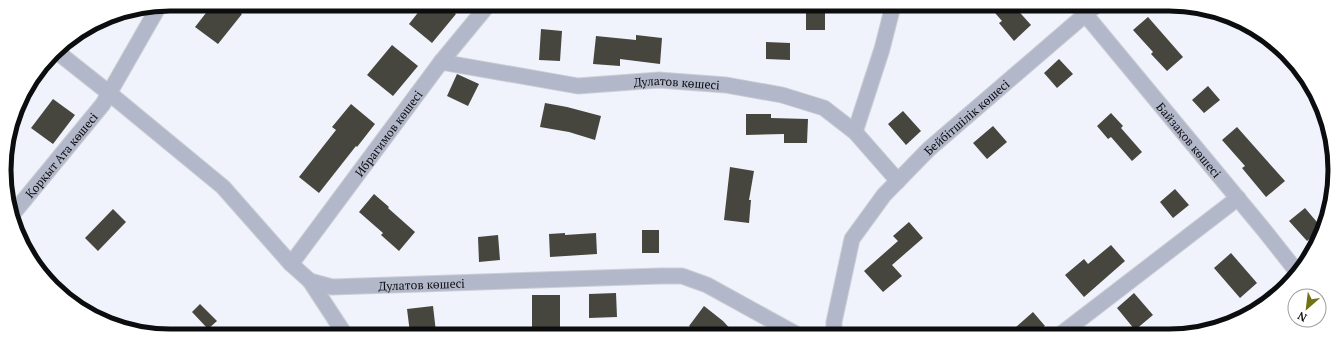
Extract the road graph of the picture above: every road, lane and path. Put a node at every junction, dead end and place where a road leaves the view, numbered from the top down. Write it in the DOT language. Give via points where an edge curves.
graph roads {
  1 [pos="156,11"];
  2 [pos="483,11"];
  3 [pos="892,11"];
  4 [pos="1084,11"];
  5 [pos="1088,11"];
  6 [pos="61,55"];
  7 [pos="441,62"];
  8 [pos="110,93"];
  9 [pos="855,132"];
  10 [pos="898,181"];
  11 [pos="1238,198"];
  12 [pos="16,210"];
  13 [pos="291,264"];
  14 [pos="1294,268"];
  15 [pos="310,281"];
  16 [pos="341,329"];
  17 [pos="787,329"];
  18 [pos="834,329"];
  19 [pos="1072,329"];
  1 -- 8 [label="street, Қорқыт Ата көшесі"];
  2 -- 7 [label="street, Ибрагимов көшесі"];
  3 -- 9 [label="street"];
  4 -- 10 [label="street, Бейбітшілік көшесі" via="928,149"];
  5 -- 11 [label="street, Байзақов көшесі"];
  6 -- 8 [label="street"];
  7 -- 9 [label="street, Дулатов көшесі" via="578,86 659,80 726,85 782,96 824,108"];
  7 -- 13 [label="street, Ибрагимов көшесі"];
  8 -- 12 [label="street, Қорқыт Ата көшесі"];
  8 -- 13 [label="street, Дулатов көшесі" via="223,187"];
  9 -- 10 [label="street, Дулатов көшесі"];
  10 -- 18 [label="street, Бейбітшілік көшесі" via="852,239"];
  11 -- 14 [label="street, Байзақов көшесі"];
  11 -- 19 [label="street"];
  13 -- 15 [label="street, Дулатов көшесі"];
  15 -- 16 [label="street"];
  15 -- 17 [label="street, Дулатов көшесі" via="332,287 682,276 707,285"];
}
